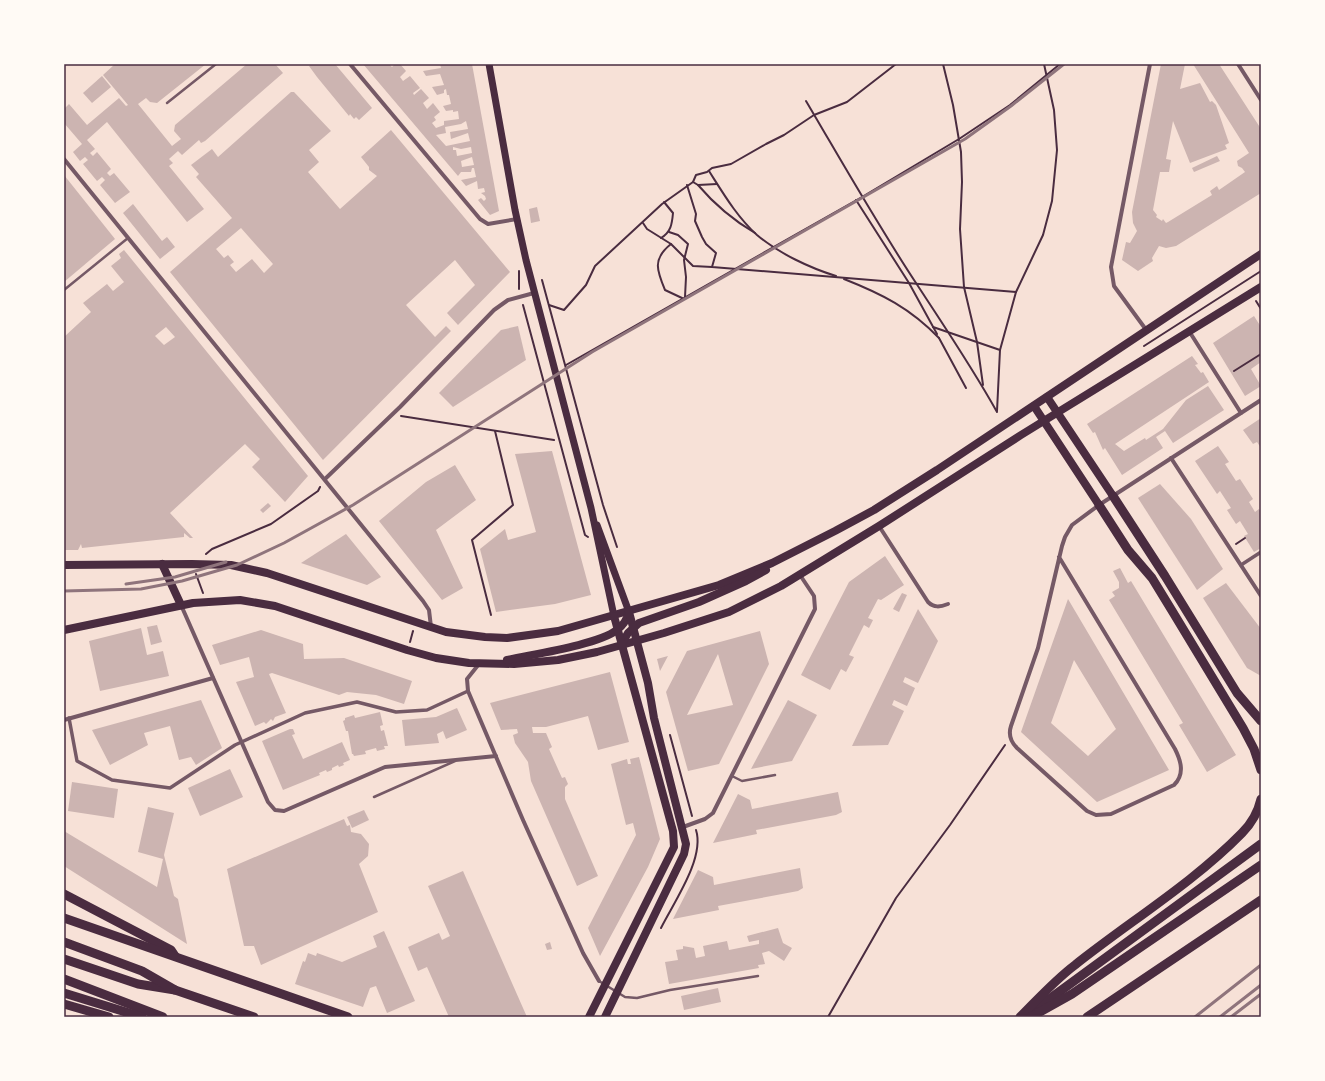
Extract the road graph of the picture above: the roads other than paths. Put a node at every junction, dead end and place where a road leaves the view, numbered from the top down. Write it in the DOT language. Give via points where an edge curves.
graph roads {
  1 [pos="216,64"];
  2 [pos="350,64"];
  3 [pos="489,64"];
  4 [pos="1150,64"];
  5 [pos="1238,64"];
  6 [pos="1261,100"];
  7 [pos="167,103"];
  8 [pos="64,159"];
  9 [pos="517,219"];
  10 [pos="128,238"];
  11 [pos="1261,254"];
  12 [pos="1261,287"];
  13 [pos="64,290"];
  14 [pos="534,293"];
  15 [pos="1147,332"];
  16 [pos="1189,332"];
  17 [pos="1261,400"];
  18 [pos="1037,404"];
  19 [pos="1058,413"];
  20 [pos="1241,413"];
  21 [pos="1044,421"];
  22 [pos="1171,458"];
  23 [pos="325,479"];
  24 [pos="1113,496"];
  25 [pos="1099,505"];
  26 [pos="591,508"];
  27 [pos="879,526"];
  28 [pos="1261,552"];
  29 [pos="789,555"];
  30 [pos="1059,557"];
  31 [pos="162,564"];
  32 [pos="64,565"];
  33 [pos="1241,565"];
  34 [pos="800,575"];
  35 [pos="1261,596"];
  36 [pos="948,604"];
  37 [pos="181,605"];
  38 [pos="629,612"];
  39 [pos="614,616"];
  40 [pos="633,627"];
  41 [pos="431,628"];
  42 [pos="64,630"];
  43 [pos="617,630"];
  44 [pos="637,640"];
  45 [pos="621,645"];
  46 [pos="479,664"];
  47 [pos="491,664"];
  48 [pos="213,678"];
  49 [pos="468,691"];
  50 [pos="66,719"];
  51 [pos="1261,721"];
  52 [pos="242,742"];
  53 [pos="496,756"];
  54 [pos="455,761"];
  55 [pos="1261,770"];
  56 [pos="775,775"];
  57 [pos="732,776"];
  58 [pos="374,797"];
  59 [pos="1261,799"];
  60 [pos="683,827"];
  61 [pos="1261,844"];
  62 [pos="1261,865"];
  63 [pos="64,894"];
  64 [pos="1261,900"];
  65 [pos="64,918"];
  66 [pos="64,942"];
  67 [pos="175,956"];
  68 [pos="64,959"];
  69 [pos="758,976"];
  70 [pos="64,979"];
  71 [pos="602,983"];
  72 [pos="174,990"];
  73 [pos="617,992"];
  74 [pos="64,993"];
  75 [pos="64,1004"];
  76 [pos="109,1017"];
  77 [pos="142,1017"];
  78 [pos="164,1017"];
  79 [pos="254,1017"];
  80 [pos="348,1017"];
  81 [pos="589,1017"];
  82 [pos="605,1017"];
  83 [pos="1020,1017"];
  84 [pos="1024,1017"];
  85 [pos="1031,1017"];
  86 [pos="1087,1017"];
  1 -- 7 [label="lane"];
  2 -- 9 [label="street" via="480,219 488,224"];
  3 -- 9 [label="main road"];
  4 -- 15 [label="street" via="1111,267 1114,286"];
  5 -- 6 [label="street"];
  8 -- 10 [label="street"];
  9 -- 14 [label="main road"];
  10 -- 13 [label="lane"];
  10 -- 23 [label="street"];
  11 -- 15 [label="main road"];
  12 -- 16 [label="main road"];
  14 -- 23 [label="street" via="508,300 494,310 392,415"];
  14 -- 26 [label="main road"];
  15 -- 18 [label="main road"];
  16 -- 19 [label="main road"];
  16 -- 20 [label="street"];
  17 -- 20 [label="street"];
  18 -- 19 [label="main road"];
  18 -- 21 [label="main road"];
  18 -- 29 [label="main road" via="874,510"];
  19 -- 21 [label="main road"];
  19 -- 24 [label="main road"];
  20 -- 22 [label="street"];
  21 -- 25 [label="main road"];
  21 -- 27 [label="main road"];
  22 -- 24 [label="street"];
  22 -- 33 [label="street"];
  23 -- 41 [label="street" via="423,601 429,610"];
  24 -- 25 [label="street"];
  24 -- 51 [label="highway" via="1237,693"];
  25 -- 30 [label="street" via="1072,525 1064,537"];
  25 -- 55 [label="highway" via="1128,550 1152,578 1243,728"];
  26 -- 38 [label="main road"];
  26 -- 39 [label="main road"];
  27 -- 34 [label="main road"];
  27 -- 36 [label="street" via="928,602 937,607"];
  28 -- 33 [label="street"];
  29 -- 38 [label="main road" via="719,585"];
  29 -- 40 [label="main road" via="746,581"];
  30 -- 30 [label="street" via="1040,642 1011,726 1010,738 1014,745 1087,811 1096,815 1111,814 1169,788 1178,781 1181,763"];
  31 -- 32 [label="main road"];
  31 -- 37 [label="main road"];
  31 -- 41 [label="main road" via="231,565 255,570"];
  33 -- 35 [label="street"];
  34 -- 44 [label="main road" via="729,612"];
  34 -- 57 [label="street" via="814,596 815,609"];
  37 -- 42 [label="main road"];
  37 -- 46 [label="main road" via="240,600 275,606 407,650 441,659"];
  37 -- 48 [label="street"];
  38 -- 39 [label="main road"];
  38 -- 40 [label="main road"];
  38 -- 43 [label="main road"];
  39 -- 41 [label="main road" via="558,631 521,637 461,635"];
  39 -- 43 [label="main road"];
  40 -- 44 [label="main road"];
  40 -- 45 [label="main road"];
  43 -- 45 [label="main road"];
  43 -- 47 [label="main road" via="605,637"];
  44 -- 45 [label="main road"];
  44 -- 60 [label="main road" via="654,718"];
  45 -- 47 [label="main road" via="558,660"];
  45 -- 71 [label="main road" via="675,842 670,858"];
  46 -- 47 [label="main road"];
  46 -- 49 [label="street" via="467,679"];
  48 -- 50 [label="street"];
  48 -- 52 [label="street"];
  49 -- 52 [label="street" via="427,710 396,712 358,702 305,714"];
  49 -- 53 [label="street"];
  50 -- 52 [label="street" via="77,761 112,780 170,788"];
  52 -- 54 [label="street" via="270,805 279,812 380,769"];
  53 -- 54 [label="street"];
  53 -- 71 [label="street" via="582,954"];
  54 -- 58 [label="lane"];
  56 -- 57 [label="lane" via="742,781"];
  57 -- 60 [label="street" via="713,813 705,819"];
  59 -- 83 [label="highway" via="1246,828 1221,852 1068,970"];
  60 -- 73 [label="main road" via="686,844 684,854"];
  61 -- 84 [label="highway"];
  62 -- 85 [label="highway" via="1078,990"];
  63 -- 67 [label="highway" via="170,950"];
  64 -- 86 [label="highway"];
  65 -- 67 [label="highway"];
  66 -- 72 [label="highway" via="142,971"];
  67 -- 80 [label="highway"];
  68 -- 72 [label="highway" via="138,984"];
  69 -- 73 [label="lane" via="637,998 625,998"];
  70 -- 78 [label="highway"];
  71 -- 73 [label="lane"];
  71 -- 81 [label="main road"];
  72 -- 79 [label="highway"];
  73 -- 82 [label="main road"];
  74 -- 77 [label="highway"];
  75 -- 76 [label="highway"];
}
